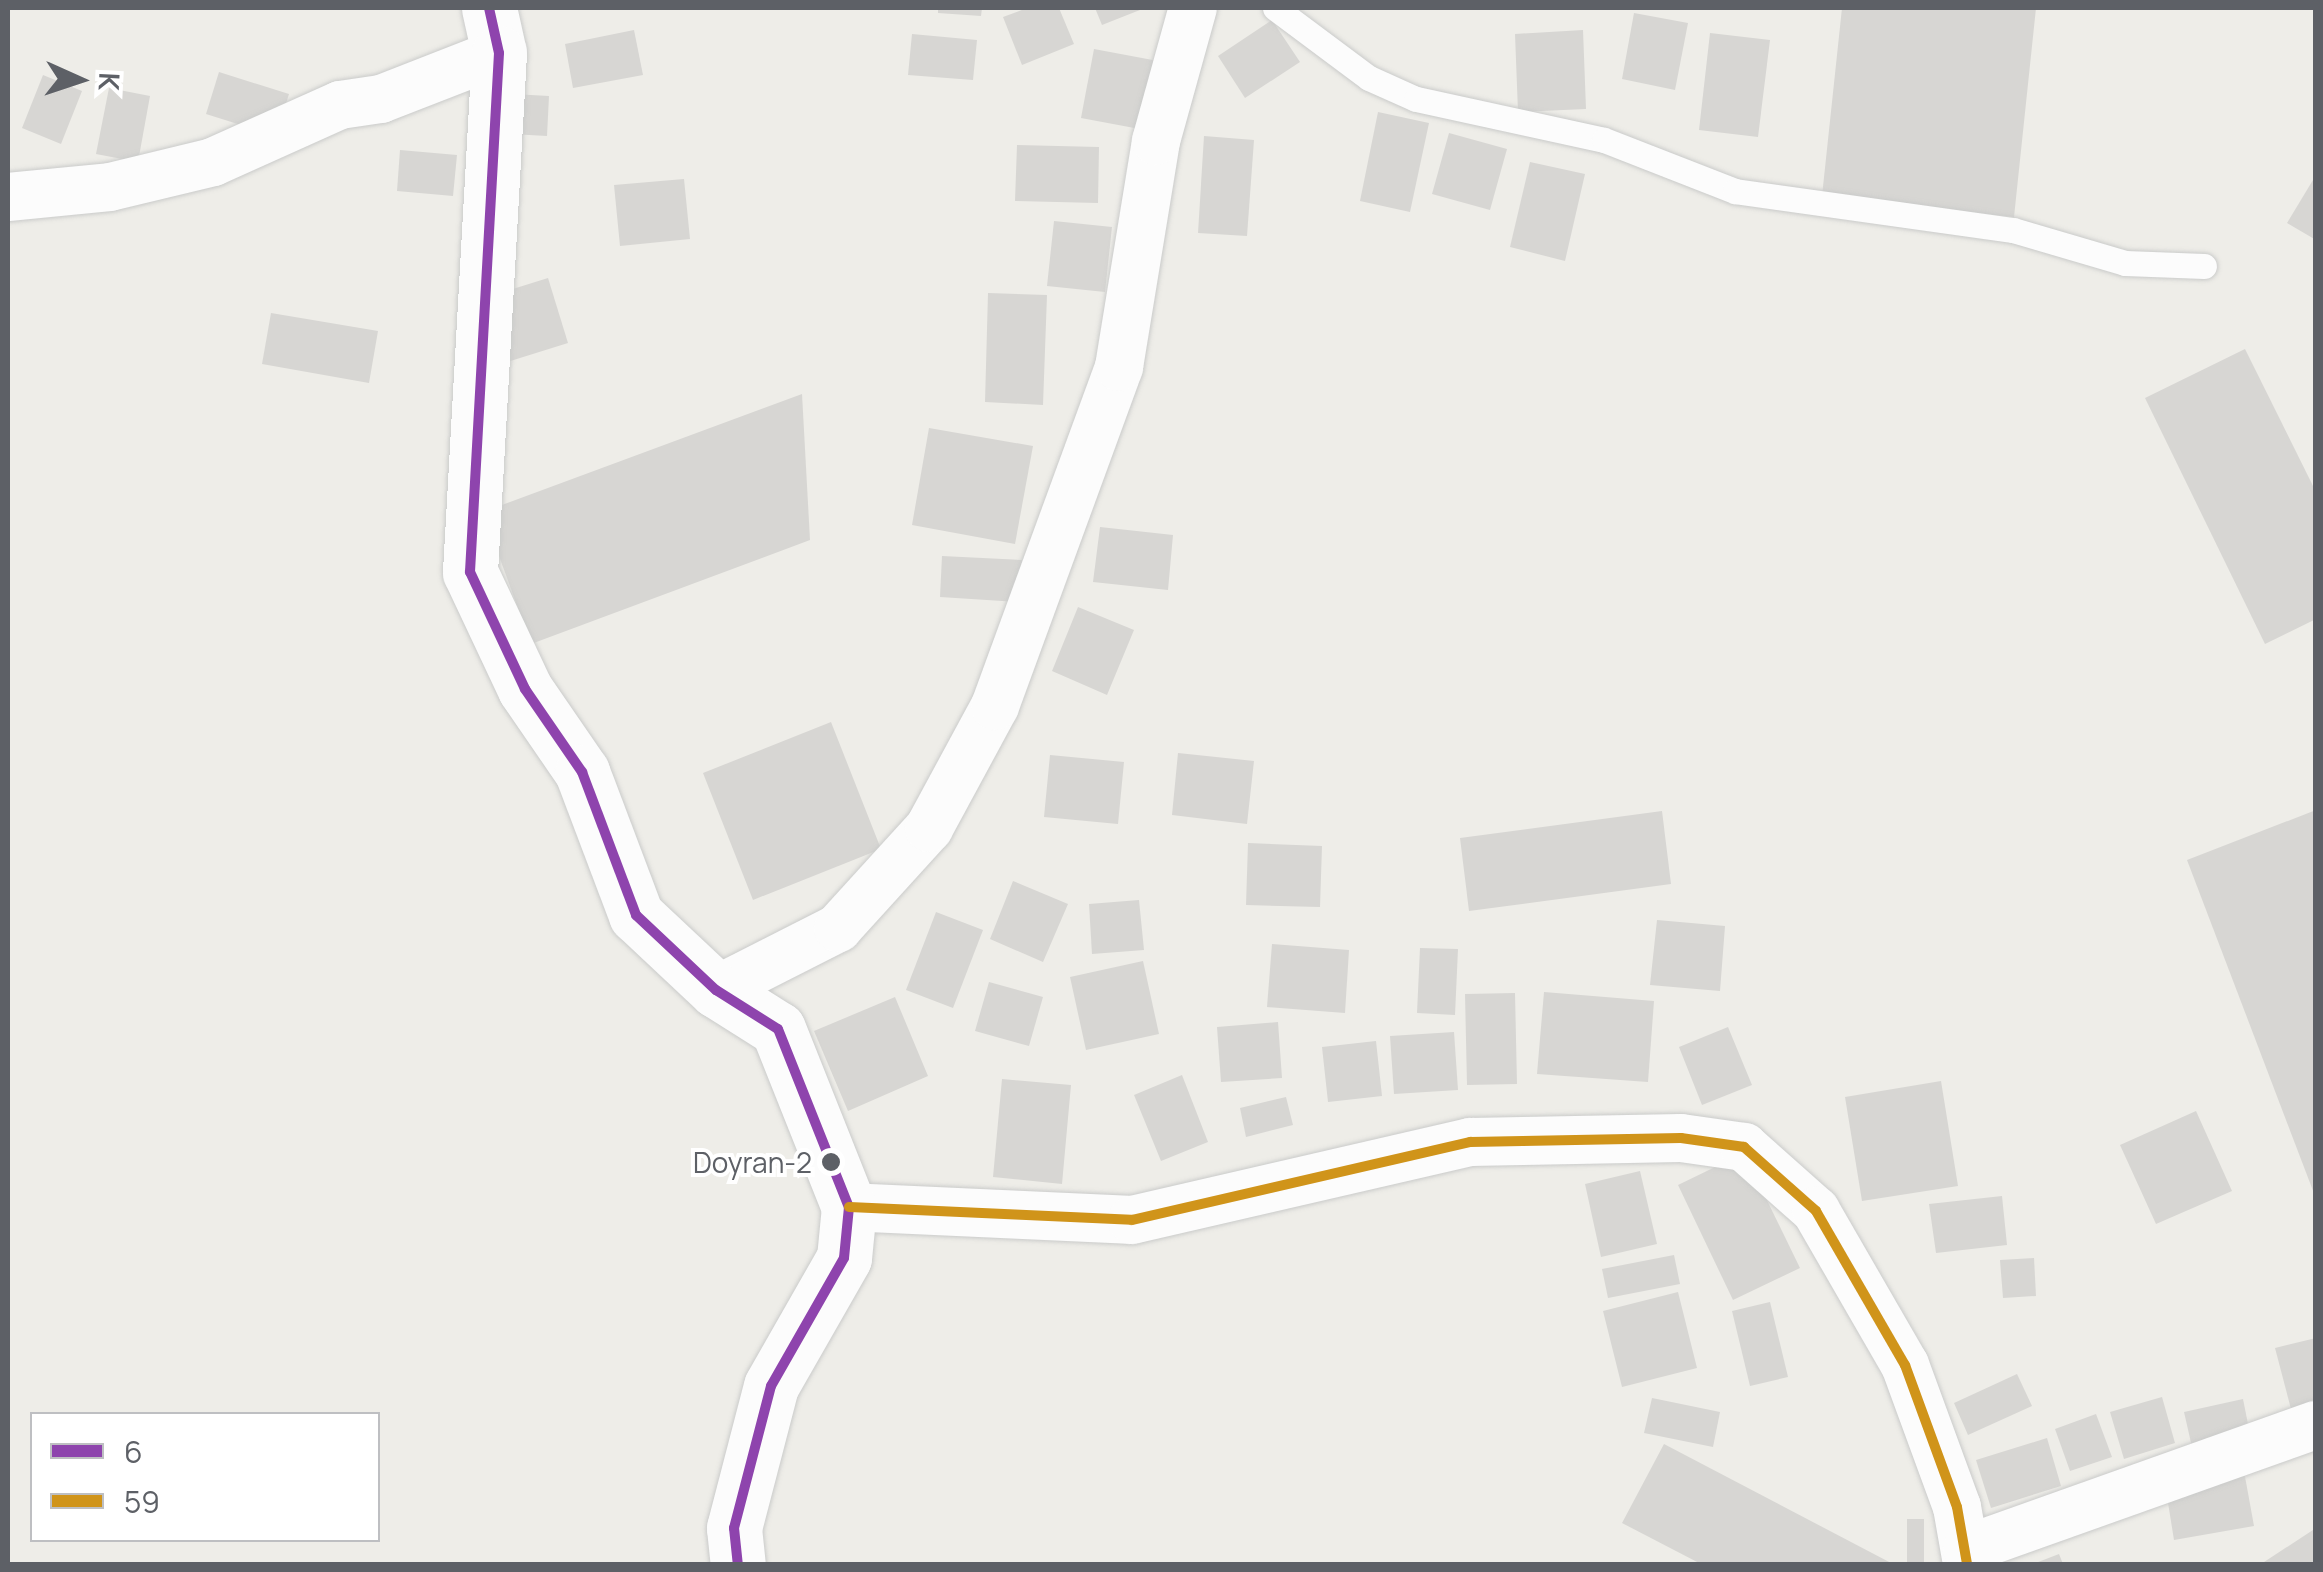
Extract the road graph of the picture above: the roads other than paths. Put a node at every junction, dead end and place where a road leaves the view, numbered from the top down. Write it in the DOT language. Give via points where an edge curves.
graph roads {
  1 [pos="1192,8"];
  2 [pos="1276,8"];
  3 [pos="494,30"];
  4 [pos="8,196"];
  5 [pos="2204,266"];
  6 [pos="716,990"];
  7 [pos="849,1207"];
  8 [pos="2316,1425"];
  9 [pos="1967,1557"];
  10 [pos="738,1564"];
  1 -- 6 [label="street" via="1156,142 1119,367 994,706 929,828 838,928"];
  2 -- 5 [label="lane" via="1369,78 1416,99 1604,140 1735,192 1996,226 2125,263"];
  3 -- 4 [label="street" via="381,99 340,105 213,162 110,186"];
  3 -- 6 [label="street" via="470,572 525,690 582,772 636,915"];
  6 -- 7 [label="street" via="778,1029"];
  7 -- 9 [label="street" via="1132,1220 1470,1142 1681,1138 1744,1147 1816,1211 1905,1366"];
  7 -- 10 [label="street" via="844,1258 771,1386 734,1528"];
  8 -- 9 [label="street" via="2152,1476"];
}
